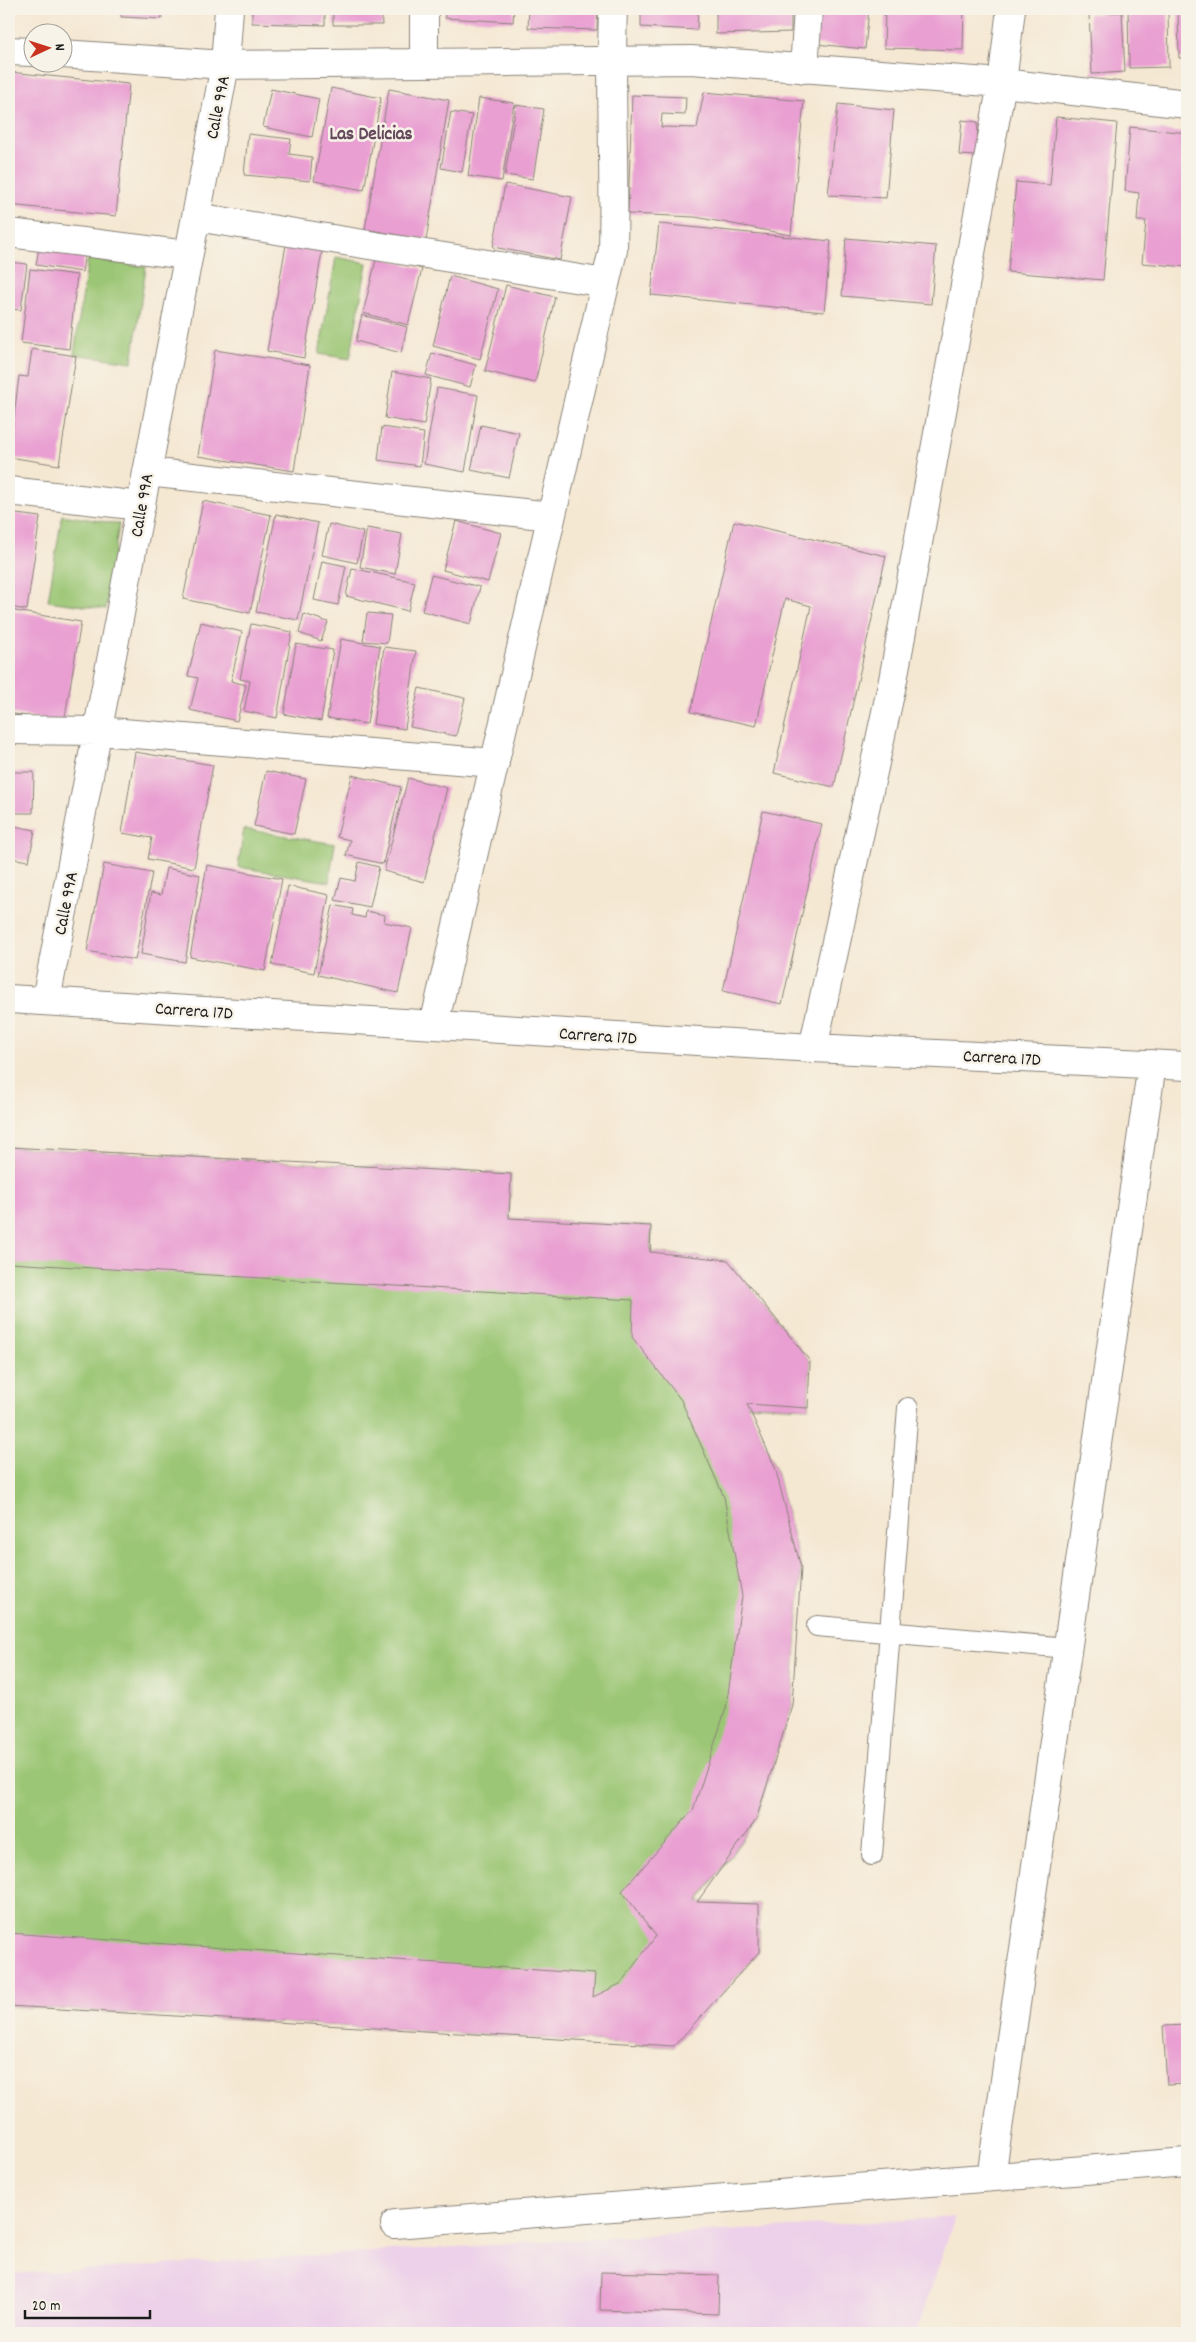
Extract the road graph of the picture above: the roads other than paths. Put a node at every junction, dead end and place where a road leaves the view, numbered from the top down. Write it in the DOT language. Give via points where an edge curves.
graph roads {
  1 [pos="229,9"];
  2 [pos="424,9"];
  3 [pos="613,9"];
  4 [pos="808,9"];
  5 [pos="1011,9"];
  6 [pos="9,51"];
  7 [pos="22,52"];
  8 [pos="72,55"];
  9 [pos="611,61"];
  10 [pos="424,63"];
  11 [pos="225,65"];
  12 [pos="804,69"];
  13 [pos="1002,83"];
  14 [pos="1187,104"];
  15 [pos="196,217"];
  16 [pos="9,233"];
  17 [pos="188,255"];
  18 [pos="605,283"];
  19 [pos="147,472"];
  20 [pos="9,491"];
  21 [pos="141,506"];
  22 [pos="551,516"];
  23 [pos="9,730"];
  24 [pos="98,731"];
  25 [pos="495,763"];
  26 [pos="9,999"];
  27 [pos="46,1000"];
  28 [pos="434,1025"];
  29 [pos="814,1048"];
  30 [pos="1152,1064"];
  31 [pos="1187,1066"];
  32 [pos="908,1408"];
  33 [pos="817,1626"];
  34 [pos="890,1632"];
  35 [pos="1068,1648"];
  36 [pos="872,1855"];
  37 [pos="1187,2162"];
  38 [pos="991,2177"];
  39 [pos="396,2224"];
  1 -- 11 [label="street, Calle 99A"];
  2 -- 10 [label="street"];
  3 -- 9 [label="street"];
  4 -- 12 [label="street"];
  5 -- 13 [label="street"];
  6 -- 7 [label="street"];
  8 -- 11 [label="street"];
  9 -- 10 [label="street"];
  9 -- 12 [label="street" via="690,60"];
  9 -- 18 [label="street" via="615,190 613,250"];
  10 -- 11 [label="street"];
  11 -- 15 [label="street, Calle 99A"];
  12 -- 13 [label="street"];
  13 -- 14 [label="street"];
  13 -- 29 [label="street" via="893,680"];
  15 -- 17 [label="street, Calle 99A"];
  15 -- 18 [label="street"];
  16 -- 17 [label="street"];
  17 -- 19 [label="street, Calle 99A"];
  18 -- 22 [label="street"];
  19 -- 21 [label="street, Calle 99A"];
  19 -- 22 [label="street"];
  20 -- 21 [label="street"];
  21 -- 24 [label="street, Calle 99A"];
  22 -- 25 [label="street"];
  23 -- 24 [label="street"];
  24 -- 25 [label="street"];
  24 -- 27 [label="street, Calle 99A"];
  25 -- 28 [label="street"];
  26 -- 27 [label="street, Carrera 17D"];
  27 -- 28 [label="street, Carrera 17D"];
  28 -- 29 [label="street, Carrera 17D"];
  29 -- 30 [label="street, Carrera 17D"];
  30 -- 31 [label="street, Carrera 17D"];
  30 -- 35 [label="street"];
  32 -- 34 [label="lane"];
  33 -- 34 [label="lane"];
  34 -- 35 [label="lane"];
  34 -- 36 [label="lane"];
  35 -- 38 [label="street"];
  37 -- 38 [label="street"];
  38 -- 39 [label="street"];
}
